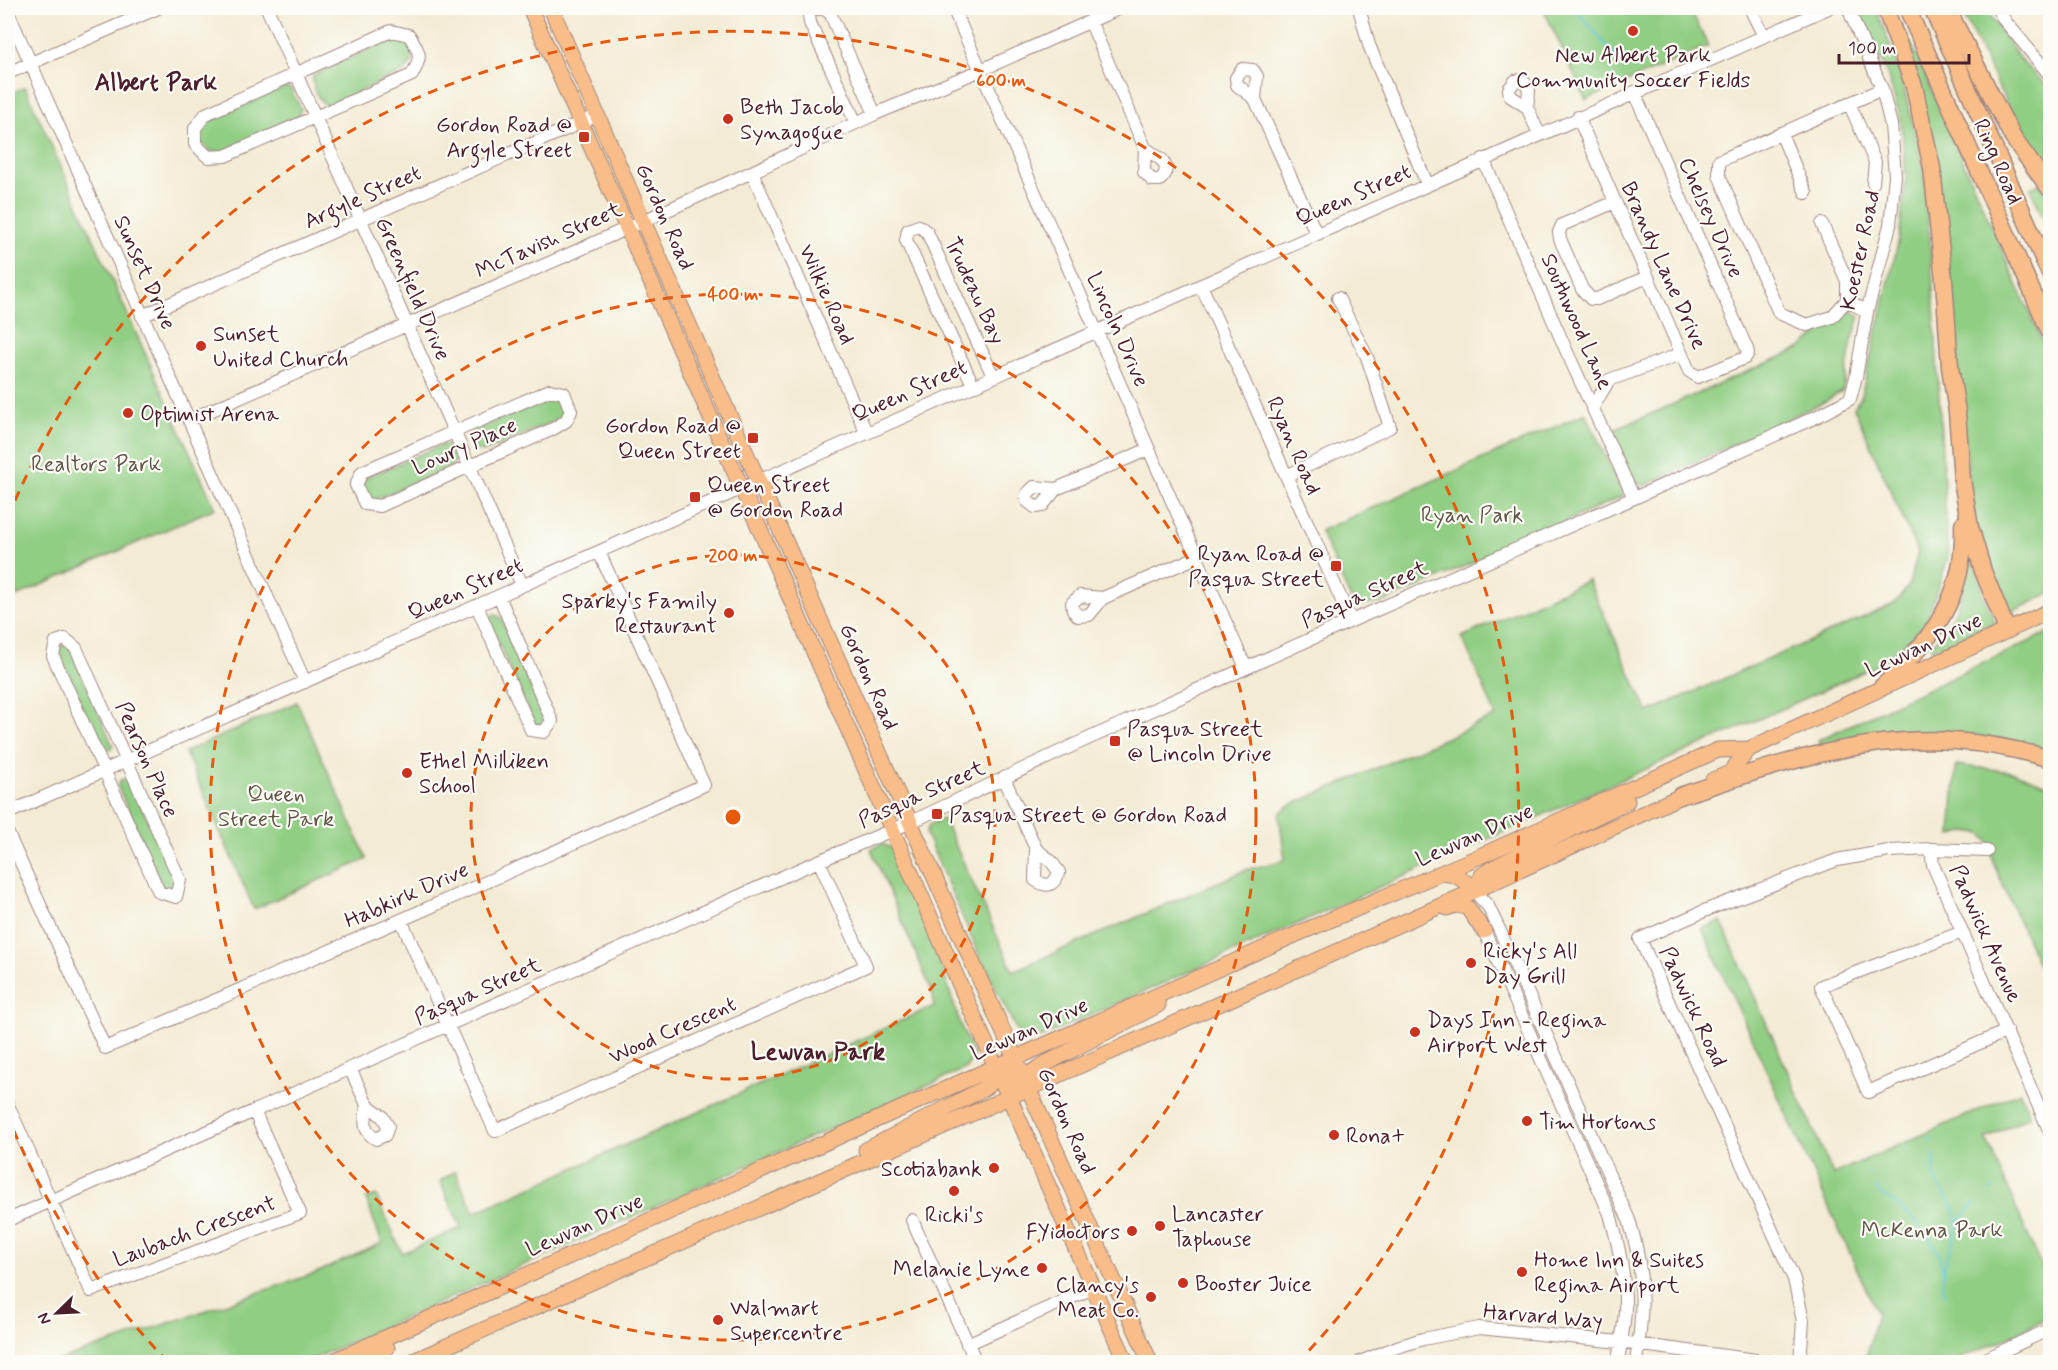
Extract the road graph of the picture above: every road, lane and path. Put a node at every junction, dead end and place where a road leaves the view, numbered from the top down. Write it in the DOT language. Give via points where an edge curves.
graph roads {
  1 [pos="158,8"];
  2 [pos="267,8"];
  3 [pos="530,8"];
  4 [pos="551,8"];
  5 [pos="953,8"];
  6 [pos="1120,8"];
  7 [pos="1359,8"];
  8 [pos="1751,8"];
  9 [pos="1828,8"];
  10 [pos="1848,8"];
  11 [pos="1885,8"];
  12 [pos="1907,8"];
  13 [pos="1932,8"];
  14 [pos="1947,8"];
  15 [pos="1997,8"];
  16 [pos="8,12"];
  17 [pos="133,13"];
  18 [pos="1090,21"];
  19 [pos="1764,36"];
  20 [pos="30,63"];
  21 [pos="981,70"];
  22 [pos="296,73"];
  23 [pos="8,74"];
  24 [pos="2050,75"];
  25 [pos="1882,89"];
  26 [pos="1634,92"];
  27 [pos="1255,99"];
  28 [pos="1849,104"];
  29 [pos="1527,107"];
  30 [pos="598,114"];
  31 [pos="875,114"];
  32 [pos="316,116"];
  33 [pos="1578,117"];
  34 [pos="580,122"];
  35 [pos="856,123"];
  36 [pos="1781,133"];
  37 [pos="1539,134"];
  38 [pos="1145,148"];
  39 [pos="1483,159"];
  40 [pos="752,172"];
  41 [pos="1873,183"];
  42 [pos="1427,184"];
  43 [pos="2050,189"];
  44 [pos="2014,192"];
  45 [pos="1806,193"];
  46 [pos="1615,202"];
  47 [pos="361,220"];
  48 [pos="643,221"];
  49 [pos="1822,224"];
  50 [pos="626,229"];
  51 [pos="1316,233"];
  52 [pos="2050,267"];
  53 [pos="2050,274"];
  54 [pos="1647,277"];
  55 [pos="1201,285"];
  56 [pos="1338,298"];
  57 [pos="1846,300"];
  58 [pos="1867,312"];
  59 [pos="142,316"];
  60 [pos="406,324"];
  61 [pos="1097,332"];
  62 [pos="2050,332"];
  63 [pos="1681,354"];
  64 [pos="1746,358"];
  65 [pos="993,376"];
  66 [pos="973,385"];
  67 [pos="1850,399"];
  68 [pos="1593,407"];
  69 [pos="1957,412"];
  70 [pos="189,420"];
  71 [pos="454,430"];
  72 [pos="866,432"];
  73 [pos="1149,449"];
  74 [pos="469,465"];
  75 [pos="1286,476"];
  76 [pos="760,480"];
  77 [pos="742,488"];
  78 [pos="1056,489"];
  79 [pos="1634,498"];
  80 [pos="599,552"];
  81 [pos="1197,557"];
  82 [pos="522,585"];
  83 [pos="499,596"];
  84 [pos="1103,598"];
  85 [pos="477,606"];
  86 [pos="2050,611"];
  87 [pos="1351,621"];
  88 [pos="2007,630"];
  89 [pos="1246,668"];
  90 [pos="305,682"];
  91 [pos="1881,688"];
  92 [pos="1749,749"];
  93 [pos="1718,750"];
  94 [pos="2050,759"];
  95 [pos="126,760"];
  96 [pos="106,769"];
  97 [pos="1005,778"];
  98 [pos="1680,796"];
  99 [pos="8,813"];
  100 [pos="910,822"];
  101 [pos="892,830"];
  102 [pos="8,834"];
  103 [pos="1036,849"];
  104 [pos="1931,849"];
  105 [pos="1987,851"];
  106 [pos="819,861"];
  107 [pos="1441,873"];
  108 [pos="1474,891"];
  109 [pos="401,920"];
  110 [pos="1484,931"];
  111 [pos="1962,932"];
  112 [pos="1379,933"];
  113 [pos="1297,934"];
  114 [pos="448,1026"];
  115 [pos="2007,1031"];
  116 [pos="1006,1066"];
  117 [pos="350,1068"];
  118 [pos="1023,1082"];
  119 [pos="1009,1098"];
  120 [pos="8,1105"];
  121 [pos="367,1105"];
  122 [pos="254,1111"];
  123 [pos="2050,1131"];
  124 [pos="51,1200"];
  125 [pos="741,1216"];
  126 [pos="8,1220"];
  127 [pos="912,1220"];
  128 [pos="1093,1288"];
  129 [pos="492,1290"];
  130 [pos="2050,1329"];
  131 [pos="1620,1342"];
  132 [pos="967,1344"];
  133 [pos="1639,1345"];
  134 [pos="331,1362"];
  135 [pos="360,1362"];
  136 [pos="411,1362"];
  137 [pos="976,1362"];
  138 [pos="1126,1362"];
  139 [pos="1150,1362"];
  140 [pos="1360,1362"];
  141 [pos="1618,1362"];
  142 [pos="1636,1362"];
  143 [pos="1771,1362"];
  144 [pos="1800,1362"];
  145 [pos="1979,1362"];
  1 -- 17 [label="street"];
  2 -- 22 [label="street, Greenfield Drive"];
  3 -- 34 [label="main road, Gordon Road"];
  4 -- 30 [label="main road, Gordon Road"];
  5 -- 21 [label="street, Lincoln Drive"];
  6 -- 18 [label="street, McTavish Street"];
  7 -- 42 [label="street" via="1369,45"];
  8 -- 19 [label="street"];
  9 -- 19 [label="street, Queen Street"];
  10 -- 25 [label="street, Koester Road"];
  11 -- 69 [label="highway" via="1914,86 1932,168"];
  12 -- 62 [label="highway, Ring Road"];
  13 -- 44 [label="highway, Ring Road"];
  14 -- 43 [label="highway" via="2013,138"];
  15 -- 24 [label="street"];
  16 -- 20 [label="street, Sunset Drive"];
  17 -- 20 [label="street"];
  18 -- 21 [label="street, McTavish Street"];
  18 -- 38 [label="street"];
  19 -- 26 [label="street, Queen Street"];
  20 -- 23 [label="street"];
  20 -- 59 [label="street, Sunset Drive"];
  21 -- 31 [label="street, McTavish Street"];
  21 -- 61 [label="street, Lincoln Drive"];
  22 -- 32 [label="street, Greenfield Drive"];
  22 -- 32 [label="street" via="206,114 195,128 195,144 208,157 225,156"];
  22 -- 32 [label="street" via="391,31 409,35 417,46 420,60 412,75"];
  25 -- 28 [label="street"];
  25 -- 58 [label="street, Koester Road" via="1891,125 1894,176 1890,225"];
  26 -- 33 [label="street, Queen Street"];
  26 -- 64 [label="street, Chelsey Drive" via="1747,349"];
  27 -- 51 [label="street"];
  28 -- 36 [label="street"];
  28 -- 41 [label="street" via="1875,162"];
  29 -- 37 [label="street"];
  30 -- 34 [label="street, Argyle Street"];
  30 -- 48 [label="main road, Gordon Road"];
  31 -- 35 [label="street, McTavish Street"];
  31 -- 35 [label="street" via="830,14 823,8 814,9 809,14 810,24"];
  32 -- 47 [label="street, Greenfield Drive"];
  33 -- 37 [label="street, Queen Street"];
  33 -- 46 [label="street, Brandy Lane Drive"];
  34 -- 47 [label="street, Argyle Street"];
  34 -- 50 [label="main road, Gordon Road"];
  35 -- 40 [label="street, McTavish Street"];
  36 -- 45 [label="street"];
  36 -- 57 [label="street" via="1719,161 1719,175 1779,313 1807,325 1832,317"];
  37 -- 39 [label="street, Queen Street"];
  39 -- 42 [label="street, Queen Street"];
  39 -- 68 [label="street, Southwood Lane"];
  40 -- 48 [label="street, McTavish Street"];
  40 -- 72 [label="street, Wilkie Road"];
  42 -- 51 [label="street, Queen Street"];
  44 -- 52 [label="highway"];
  44 -- 53 [label="highway, Ring Road"];
  46 -- 54 [label="street, Brandy Lane Drive"];
  46 -- 54 [label="street" via="1562,225 1560,239 1582,289 1591,299"];
  47 -- 59 [label="street, Argyle Street"];
  47 -- 60 [label="street, Greenfield Drive"];
  48 -- 50 [label="street, McTavish Street"];
  48 -- 76 [label="main road, Gordon Road"];
  49 -- 57 [label="street" via="1847,281"];
  50 -- 60 [label="street, McTavish Street"];
  50 -- 77 [label="main road, Gordon Road"];
  51 -- 55 [label="street, Queen Street"];
  54 -- 63 [label="street, Brandy Lane Drive"];
  55 -- 61 [label="street, Queen Street"];
  55 -- 75 [label="street, Ryan Road"];
  56 -- 75 [label="street" via="1367,357 1390,427"];
  57 -- 58 [label="street"];
  58 -- 67 [label="street, Koester Road"];
  59 -- 70 [label="street, Sunset Drive"];
  60 -- 70 [label="street, McTavish Street"];
  60 -- 71 [label="street, Greenfield Drive"];
  61 -- 65 [label="street, Queen Street"];
  61 -- 73 [label="street, Lincoln Drive"];
  63 -- 64 [label="street, Brandy Lane Drive" via="1689,371 1698,377"];
  63 -- 68 [label="street" via="1609,380"];
  65 -- 66 [label="street, Queen Street"];
  65 -- 66 [label="street, Trudeau Bay" via="927,232 919,226 908,230 906,240"];
  66 -- 72 [label="street, Queen Street"];
  67 -- 79 [label="street, Pasqua Street"];
  68 -- 79 [label="street, Southwood Lane"];
  69 -- 88 [label="highway" via="1970,526"];
  69 -- 91 [label="highway" via="1963,530 1955,593 1926,640"];
  70 -- 90 [label="street, Sunset Drive"];
  71 -- 74 [label="street, Greenfield Drive"];
  71 -- 74 [label="street, Lowry Place" via="362,472 356,485 365,504 380,506"];
  71 -- 74 [label="street, Lowry Place" via="550,390 564,393 571,411 566,421"];
  72 -- 76 [label="street, Queen Street"];
  73 -- 78 [label="street"];
  73 -- 81 [label="street, Lincoln Drive"];
  74 -- 82 [label="street, Greenfield Drive"];
  75 -- 87 [label="street, Ryan Road"];
  76 -- 77 [label="street, Queen Street"];
  76 -- 100 [label="main road, Gordon Road"];
  77 -- 80 [label="street, Queen Street"];
  77 -- 101 [label="main road, Gordon Road"];
  79 -- 87 [label="street, Pasqua Street"];
  80 -- 82 [label="street, Queen Street"];
  80 -- 109 [label="street, Habkirk Drive" via="704,785"];
  81 -- 84 [label="street"];
  81 -- 89 [label="street, Lincoln Drive"];
  82 -- 83 [label="street, Queen Street"];
  83 -- 85 [label="street, Queen Street"];
  83 -- 85 [label="street" via="552,721 544,732 531,730"];
  85 -- 90 [label="street, Queen Street"];
  86 -- 88 [label="main road, Lewvan Drive"];
  87 -- 89 [label="street, Pasqua Street"];
  88 -- 91 [label="main road, Lewvan Drive"];
  89 -- 97 [label="street, Pasqua Street"];
  90 -- 95 [label="street, Queen Street"];
  91 -- 92 [label="main road, Lewvan Drive"];
  92 -- 93 [label="main road, Lewvan Drive"];
  92 -- 98 [label="main road, Lewvan Drive" via="1730,772"];
  93 -- 107 [label="main road, Lewvan Drive"];
  93 -- 108 [label="main road" via="1653,788 1491,868 1482,875"];
  94 -- 98 [label="highway" via="1959,741 1888,741 1816,753"];
  95 -- 96 [label="street, Queen Street"];
  95 -- 96 [label="street, Pearson Place" via="76,648 65,639 56,642 53,656"];
  95 -- 96 [label="street, Pearson Place" via="180,880 176,897 159,892"];
  96 -- 99 [label="street, Queen Street"];
  97 -- 100 [label="street, Pasqua Street"];
  97 -- 103 [label="street"];
  98 -- 108 [label="main road, Lewvan Drive"];
  100 -- 101 [label="street, Pasqua Street"];
  100 -- 116 [label="main road, Gordon Road"];
  101 -- 106 [label="street, Pasqua Street"];
  101 -- 116 [label="main road, Gordon Road"];
  102 -- 109 [label="street, Habkirk Drive" via="105,1048"];
  104 -- 105 [label="street, Padwick Road"];
  104 -- 111 [label="street, Padwick Avenue" via="1933,865"];
  104 -- 144 [label="street, Padwick Road" via="1837,860 1640,939 1794,1279 1803,1321"];
  106 -- 114 [label="street, Pasqua Street"];
  106 -- 114 [label="street, Wood Crescent" via="866,966 495,1131"];
  107 -- 108 [label="main road" via="1453,873"];
  107 -- 113 [label="main road, Lewvan Drive"];
  108 -- 110 [label="street" via="1475,912"];
  108 -- 112 [label="main road, Lewvan Drive"];
  108 -- 133 [label="street" via="1488,906 1500,931 1629,1220 1642,1276"];
  109 -- 114 [label="street"];
  110 -- 112 [label="main road" via="1467,907 1456,905"];
  110 -- 131 [label="street" via="1610,1214 1623,1271 1625,1313"];
  111 -- 115 [label="street, Padwick Avenue"];
  111 -- 115 [label="street" via="1821,986 1868,1092"];
  112 -- 118 [label="main road, Lewvan Drive"];
  113 -- 116 [label="main road, Lewvan Drive"];
  113 -- 118 [label="main road"];
  114 -- 117 [label="street, Pasqua Street"];
  115 -- 123 [label="street, Padwick Avenue"];
  116 -- 118 [label="main road, Gordon Road"];
  116 -- 119 [label="main road, Gordon Road"];
  116 -- 125 [label="main road" via="982,1089"];
  116 -- 129 [label="main road, Lewvan Drive"];
  117 -- 121 [label="street"];
  117 -- 122 [label="street, Pasqua Street"];
  118 -- 119 [label="main road" via="1008,1089"];
  118 -- 139 [label="main road, Gordon Road"];
  119 -- 125 [label="main road"];
  119 -- 128 [label="main road, Gordon Road"];
  120 -- 124 [label="street"];
  122 -- 124 [label="street, Pasqua Street"];
  122 -- 124 [label="street, Laubach Crescent" via="300,1213 91,1291"];
  124 -- 126 [label="street, Pasqua Street"];
  125 -- 136 [label="main road"];
  127 -- 132 [label="street"];
  128 -- 132 [label="street"];
  128 -- 138 [label="main road, Gordon Road"];
  129 -- 134 [label="main road, Lewvan Drive"];
  129 -- 135 [label="main road"];
  130 -- 145 [label="street"];
  131 -- 133 [label="street, Harvard Way"];
  131 -- 140 [label="street, Harvard Way" via="1479,1328 1423,1339"];
  131 -- 141 [label="street"];
  132 -- 137 [label="street"];
  133 -- 142 [label="street"];
  133 -- 143 [label="street, Harvard Way"];
}
